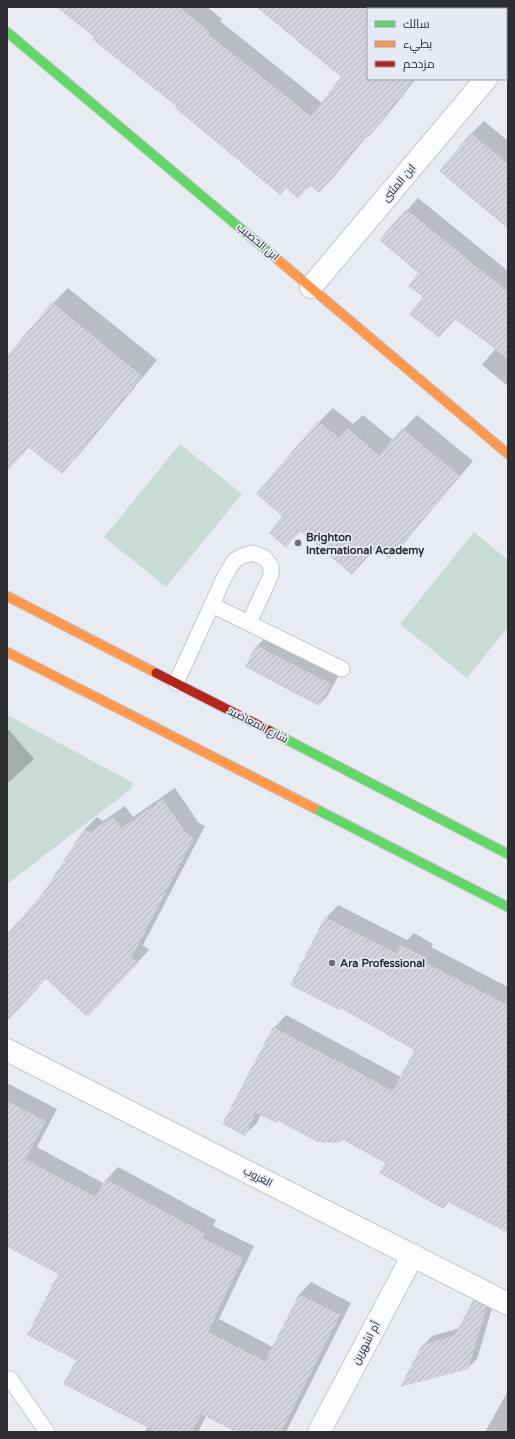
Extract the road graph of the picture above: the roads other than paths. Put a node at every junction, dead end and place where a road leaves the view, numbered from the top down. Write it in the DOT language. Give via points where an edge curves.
graph roads {
  1 [pos="7,32"];
  2 [pos="485,80"];
  3 [pos="311,287"];
  4 [pos="508,454"];
  5 [pos="7,596"];
  6 [pos="212,605"];
  7 [pos="249,623"];
  8 [pos="7,652"];
  9 [pos="342,669"];
  10 [pos="176,683"];
  11 [pos="508,854"];
  12 [pos="508,907"];
  13 [pos="7,1050"];
  14 [pos="413,1255"];
  15 [pos="508,1304"];
  16 [pos="10,1380"];
  17 [pos="47,1432"];
  18 [pos="319,1432"];
  1 -- 3 [label="street, ابن الحصيب"];
  2 -- 3 [label="street, ابن المثنى"];
  3 -- 4 [label="street, ابن الحصيب"];
  5 -- 10 [label="street, شارع المعاضيد"];
  6 -- 7 [label="lane"];
  6 -- 7 [label="lane" via="234,561 253,553 265,558 271,566 271,575"];
  6 -- 10 [label="lane"];
  7 -- 9 [label="lane"];
  8 -- 12 [label="street"];
  10 -- 11 [label="street, شارع المعاضيد"];
  13 -- 14 [label="street, الغروب"];
  14 -- 15 [label="street, الغروب"];
  14 -- 18 [label="street, أم اشهرين"];
  16 -- 17 [label="lane"];
}
